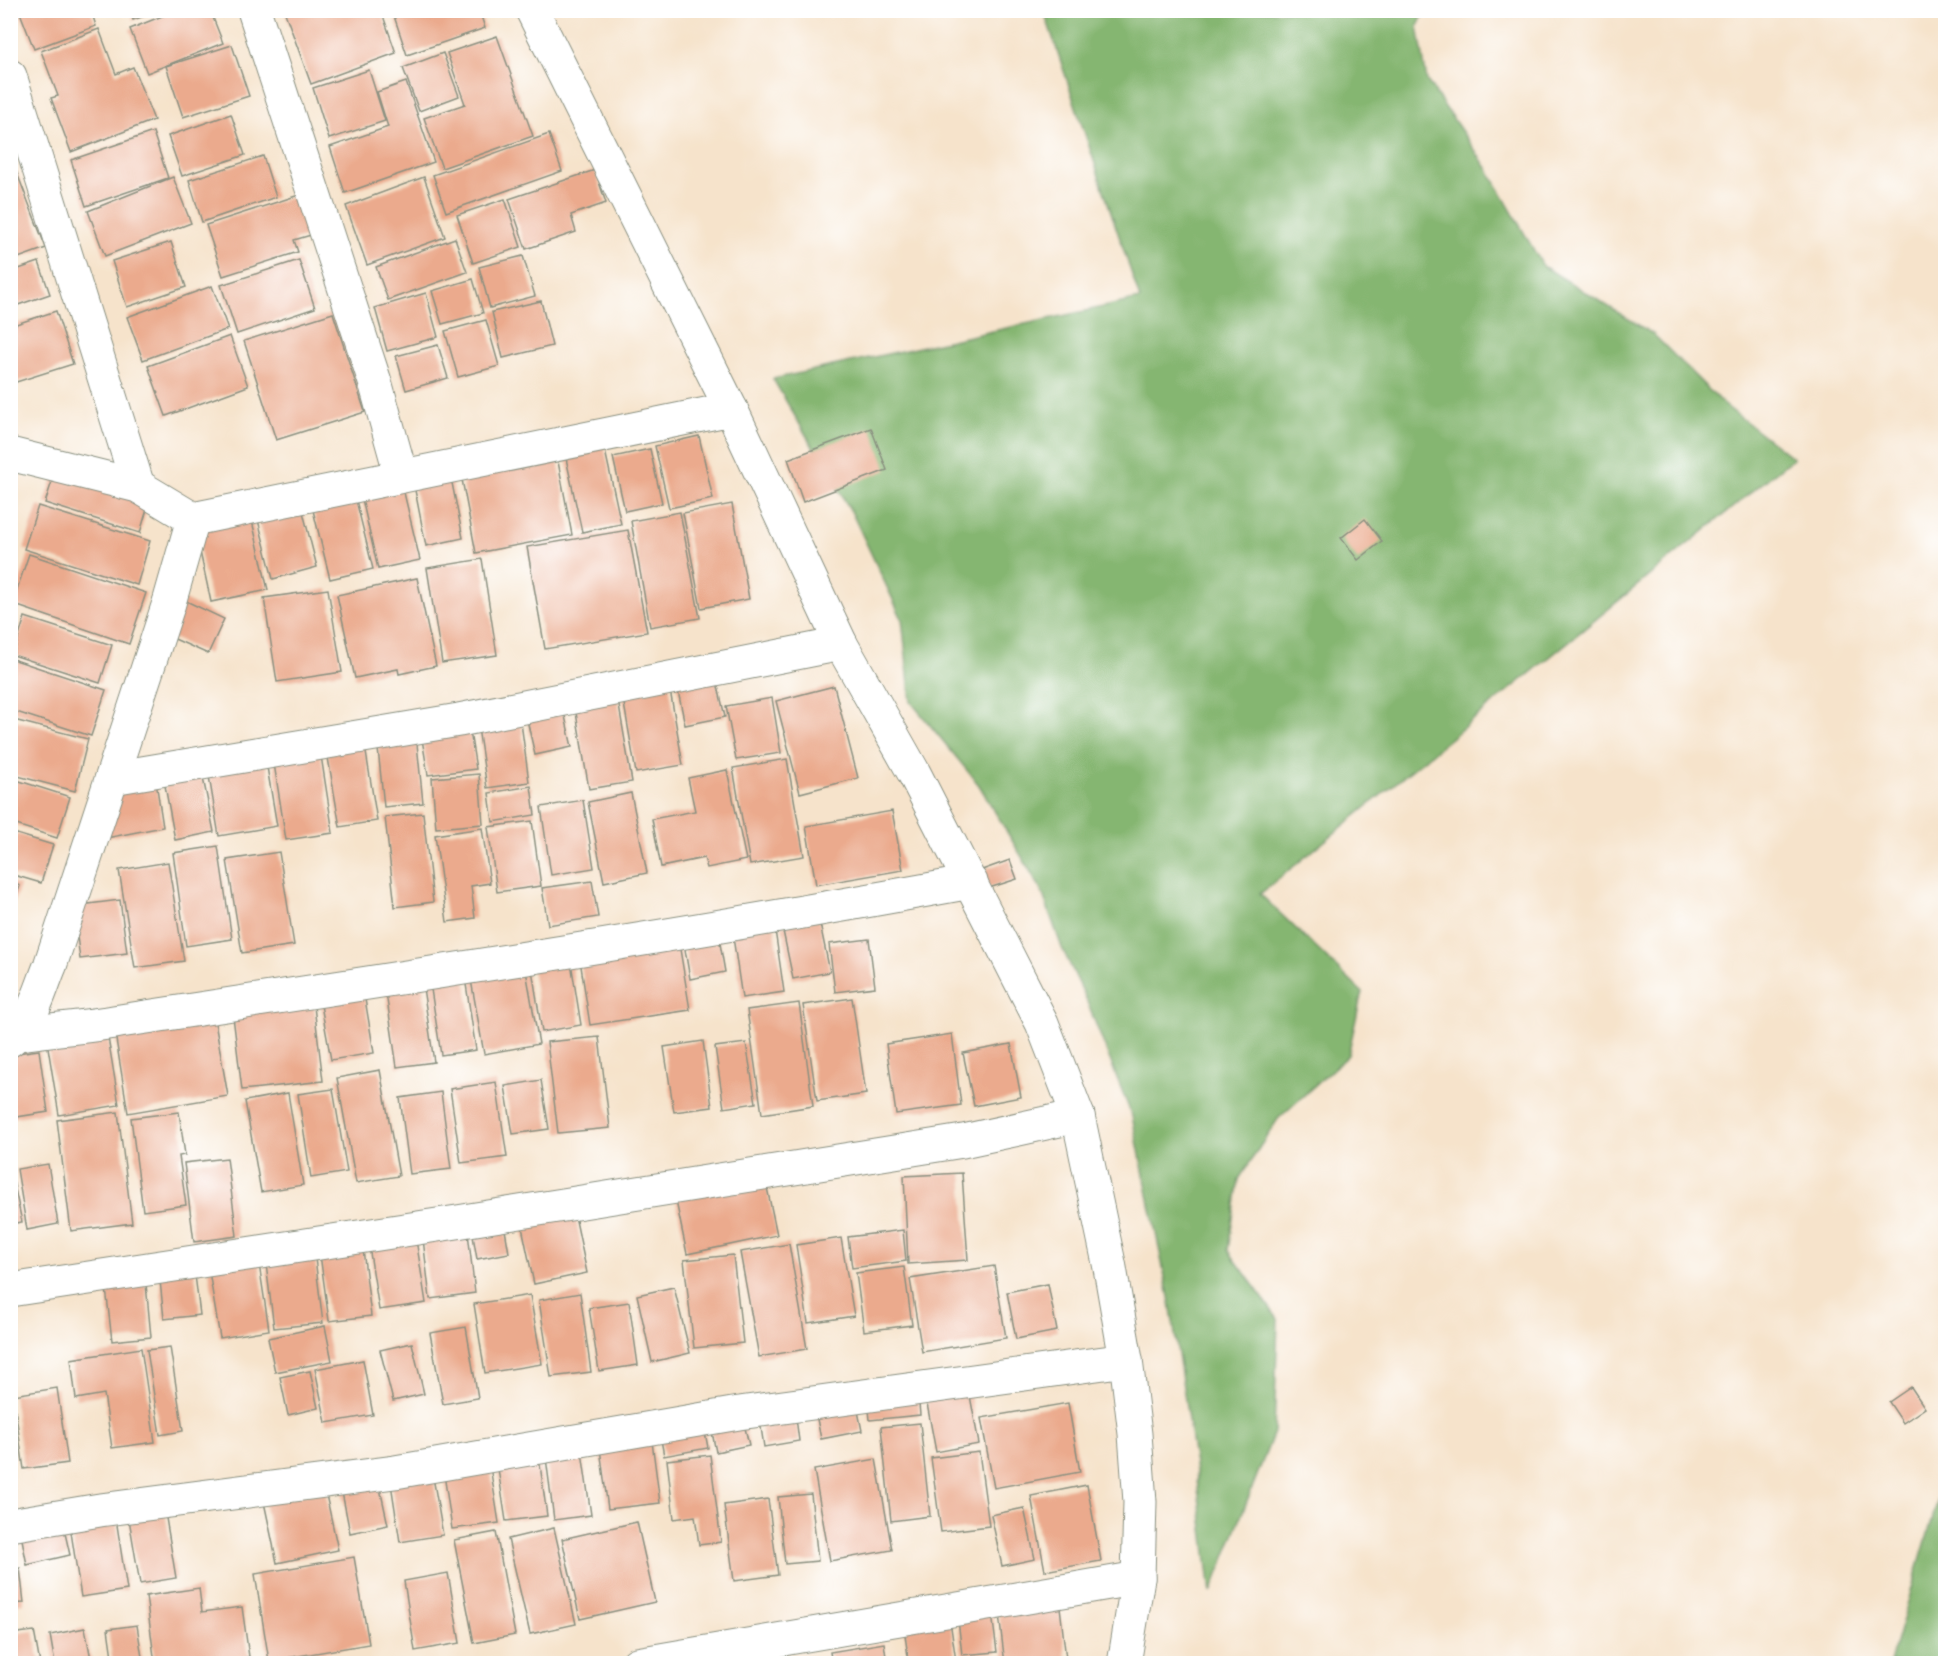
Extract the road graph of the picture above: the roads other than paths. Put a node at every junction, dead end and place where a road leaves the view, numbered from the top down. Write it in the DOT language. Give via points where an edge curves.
graph roads {
  1 [pos="254,10"];
  2 [pos="532,10"];
  3 [pos="10,76"];
  4 [pos="731,409"];
  5 [pos="10,454"];
  6 [pos="401,475"];
  7 [pos="138,486"];
  8 [pos="193,519"];
  9 [pos="841,644"];
  10 [pos="112,778"];
  11 [pos="971,882"];
  12 [pos="15,1037"];
  13 [pos="1077,1116"];
  14 [pos="10,1290"];
  15 [pos="1126,1360"];
  16 [pos="10,1525"];
  17 [pos="1138,1578"];
  18 [pos="637,1664"];
  19 [pos="1124,1664"];
  1 -- 6 [label="street" via="376,385"];
  2 -- 4 [label="street"];
  3 -- 7 [label="street"];
  4 -- 6 [label="street"];
  4 -- 9 [label="street"];
  5 -- 7 [label="street"];
  6 -- 8 [label="street"];
  7 -- 8 [label="street"];
  8 -- 10 [label="street"];
  9 -- 10 [label="street" via="459,720"];
  9 -- 11 [label="street"];
  10 -- 12 [label="street" via="50,966 33,1008"];
  11 -- 12 [label="street" via="483,966"];
  11 -- 13 [label="street" via="1042,1023"];
  13 -- 14 [label="street" via="951,1143"];
  13 -- 15 [label="street"];
  15 -- 16 [label="street" via="739,1413 395,1473"];
  15 -- 17 [label="street" via="1140,1502"];
  17 -- 18 [label="street"];
  17 -- 19 [label="street"];
}
